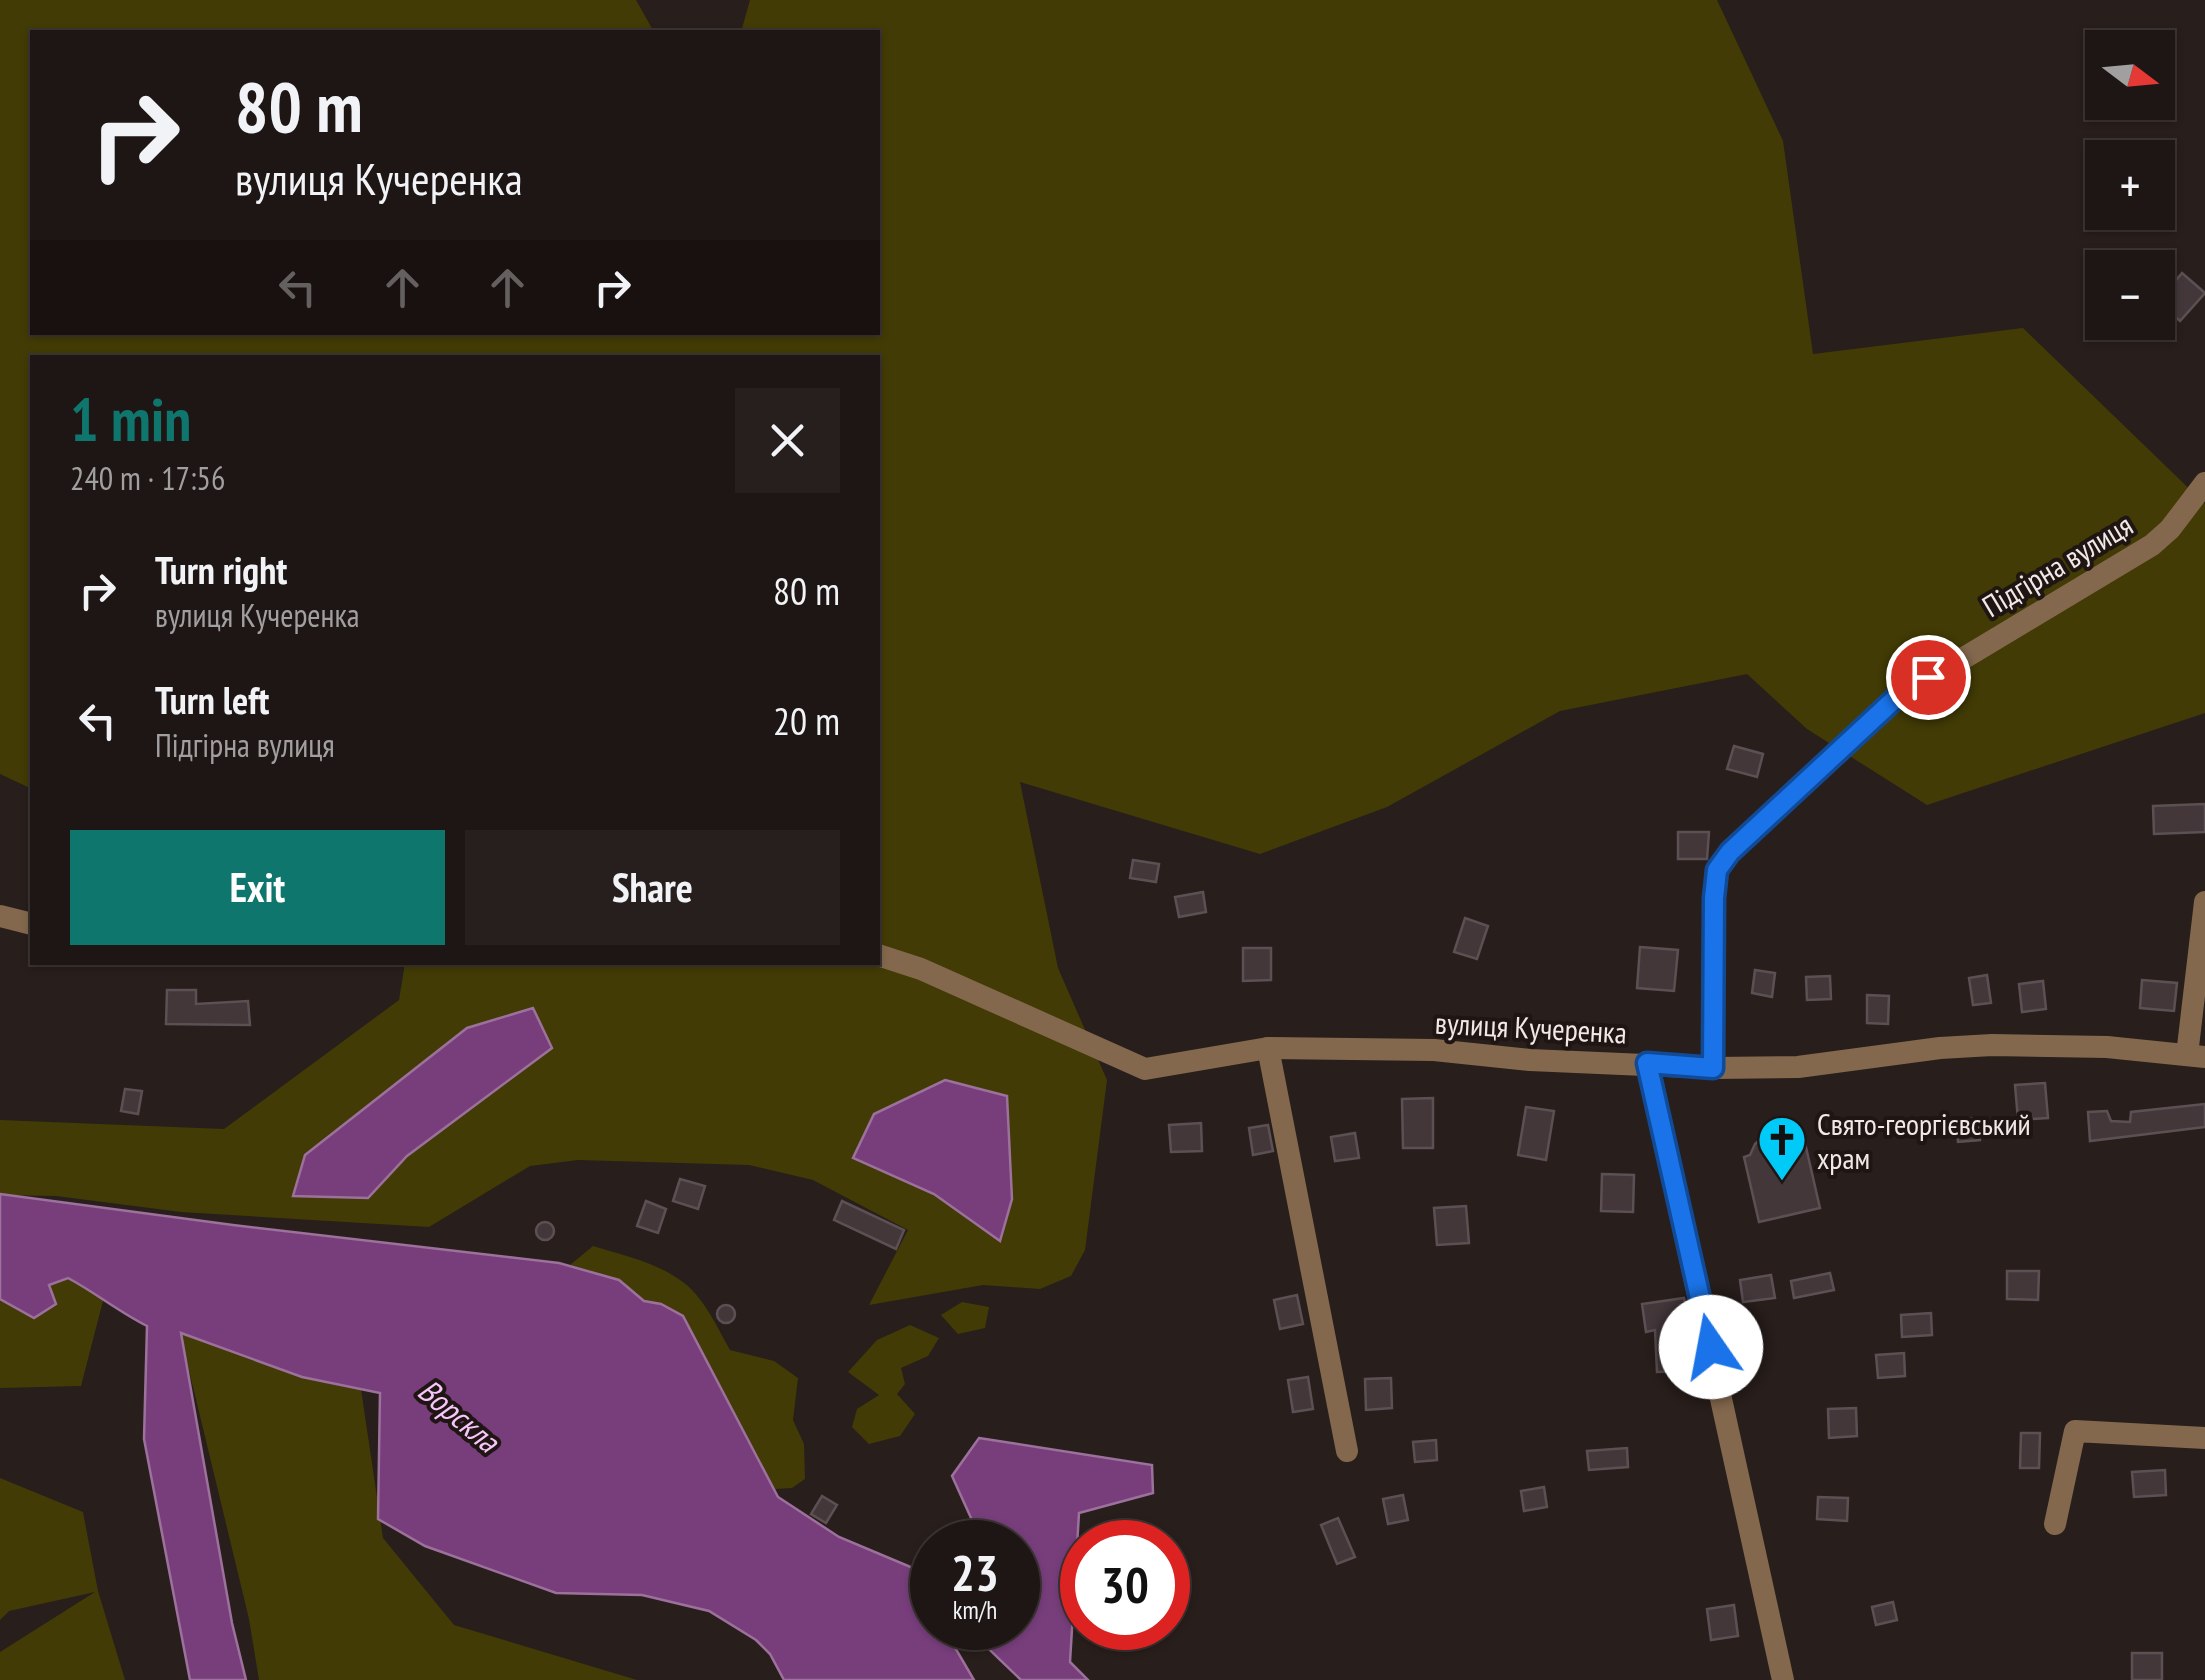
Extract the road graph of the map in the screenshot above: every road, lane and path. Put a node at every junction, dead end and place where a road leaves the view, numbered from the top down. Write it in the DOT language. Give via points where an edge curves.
graph roads {
  1 [pos="2205,484"];
  2 [pos="2205,902"];
  3 [pos="0,916"];
  4 [pos="30,924"];
  5 [pos="880,956"];
  6 [pos="1268,1048"];
  7 [pos="2196,1056"];
  8 [pos="1647,1063"];
  9 [pos="1713,1068"];
  10 [pos="2205,1438"];
  11 [pos="1346,1452"];
  12 [pos="2055,1524"];
  13 [pos="1783,1680"];
  1 -- 9 [label="street, Підгірна вулиця" via="2152,544 1898,696 1730,852 1717,870 1714,898"];
  2 -- 7 [label="street"];
  3 -- 4 [label="street"];
  5 -- 6 [label="street, вулиця Кучеренка" via="1145,1069"];
  6 -- 8 [label="street, вулиця Кучеренка"];
  6 -- 11 [label="street"];
  7 -- 9 [label="street, вулиця Кучеренка" via="1992,1045 1798,1068"];
  8 -- 9 [label="street, вулиця Кучеренка"];
  8 -- 13 [label="street"];
  10 -- 12 [label="street" via="2075,1432"];
}
